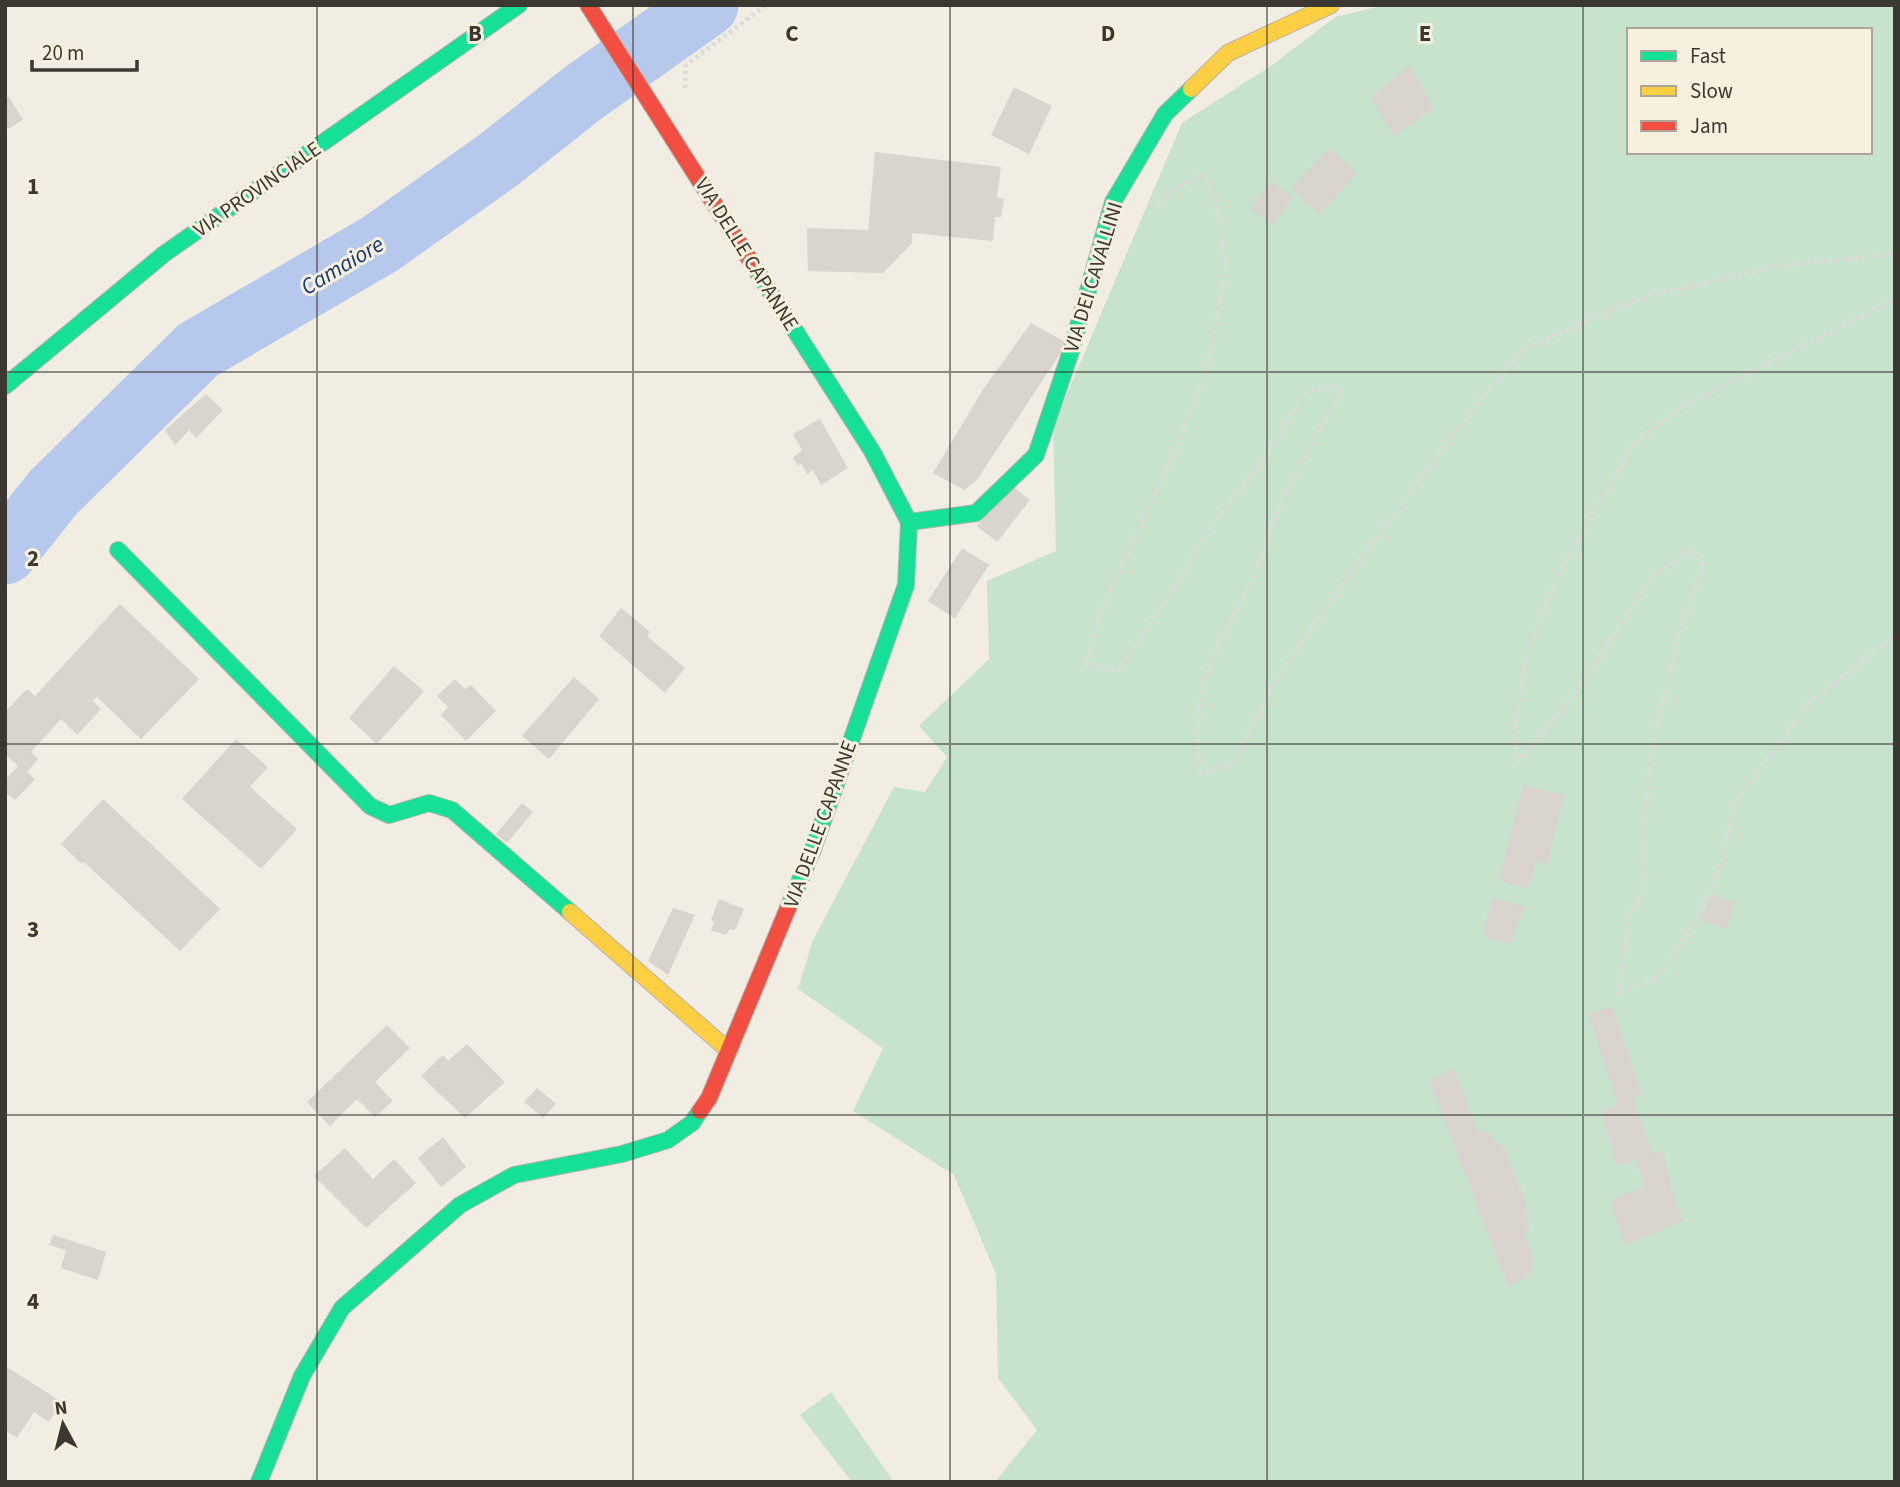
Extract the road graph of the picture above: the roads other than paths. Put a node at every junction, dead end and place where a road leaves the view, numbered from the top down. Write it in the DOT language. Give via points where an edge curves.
graph roads {
  1 [pos="519,5"];
  2 [pos="588,5"];
  3 [pos="1331,5"];
  4 [pos="5,386"];
  5 [pos="909,522"];
  6 [pos="118,550"];
  7 [pos="729,1051"];
  8 [pos="259,1482"];
  1 -- 4 [label="street, VIA PROVINCIALE" via="164,254"];
  2 -- 5 [label="street, VIA DELLE CAPANNE" via="872,450"];
  3 -- 5 [label="street, VIA DEI CAVALLINI" via="1228,53 1165,114 1113,202 1036,455 976,513"];
  5 -- 7 [label="street, VIA DELLE CAPANNE" via="906,585 812,852"];
  6 -- 7 [label="street" via="370,806 389,815 429,803 453,810"];
  7 -- 8 [label="street, VIA DELLE CAPANNE" via="709,1098 692,1123 668,1140 514,1175 460,1205 342,1308 302,1376"];
}
